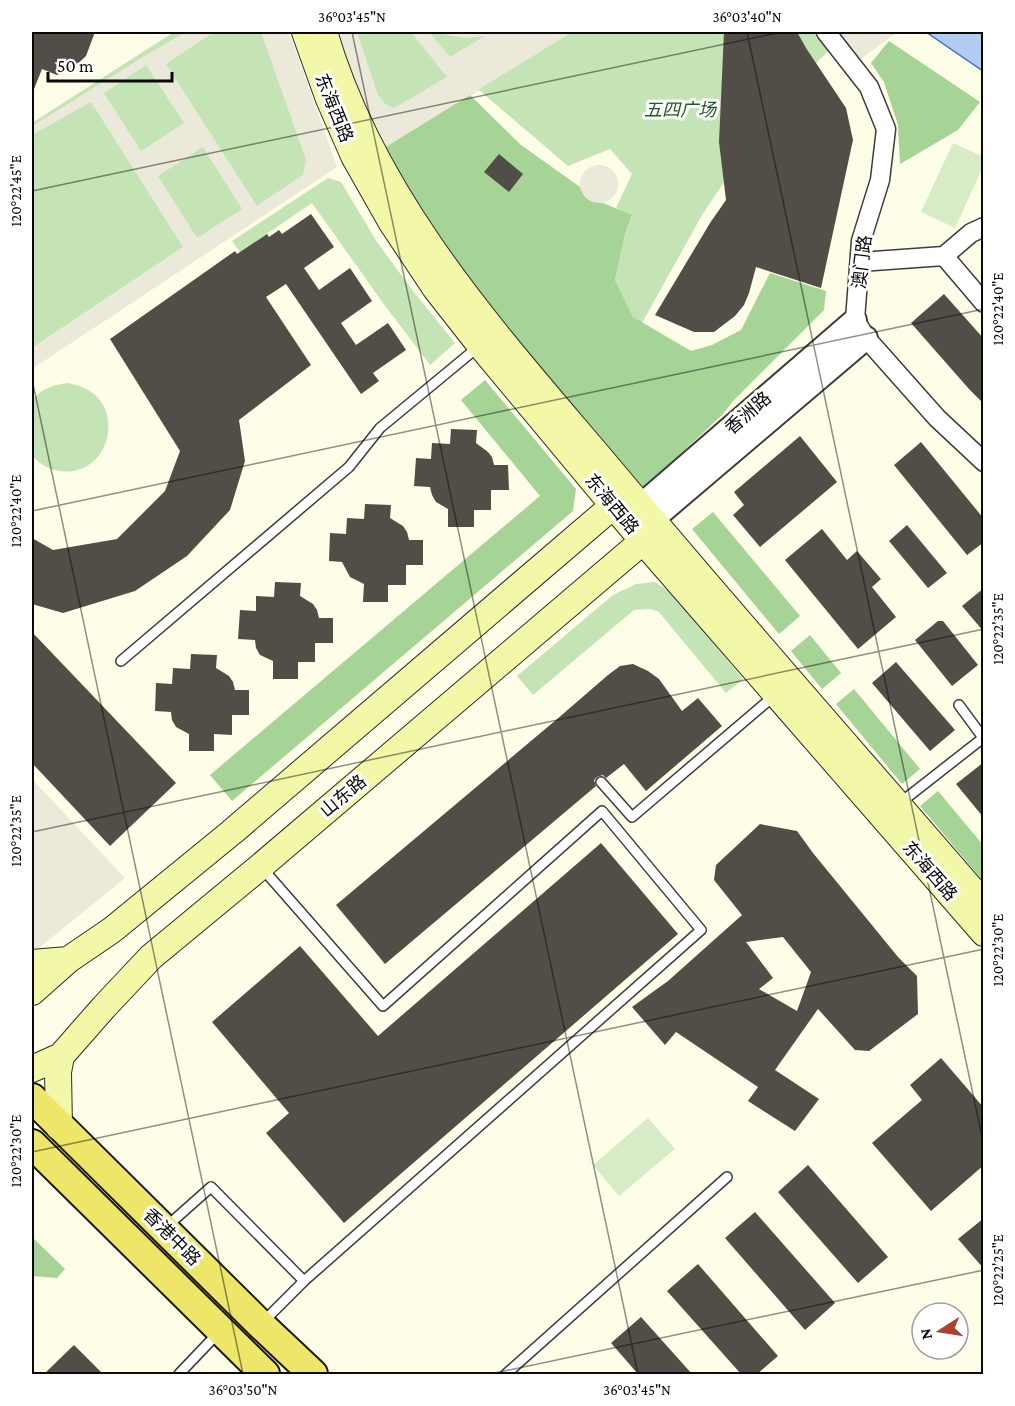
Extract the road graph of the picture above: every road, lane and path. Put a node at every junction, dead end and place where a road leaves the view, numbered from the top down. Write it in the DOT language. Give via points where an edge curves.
graph roads {
  1 [pos="306,32"];
  2 [pos="324,32"];
  3 [pos="826,32"];
  4 [pos="984,227"];
  5 [pos="945,256"];
  6 [pos="860,262"];
  7 [pos="984,303"];
  8 [pos="860,329"];
  9 [pos="480,345"];
  10 [pos="984,462"];
  11 [pos="614,506"];
  12 [pos="645,522"];
  13 [pos="121,661"];
  14 [pos="775,695"];
  15 [pos="959,705"];
  16 [pos="983,739"];
  17 [pos="601,782"];
  18 [pos="898,804"];
  19 [pos="261,866"];
  20 [pos="984,904"];
  21 [pos="984,933"];
  22 [pos="68,960"];
  23 [pos="32,963"];
  24 [pos="32,992"];
  25 [pos="61,1056"];
  26 [pos="32,1069"];
  27 [pos="32,1098"];
  28 [pos="59,1127"];
  29 [pos="32,1144"];
  30 [pos="727,1177"];
  31 [pos="164,1229"];
  32 [pos="304,1281"];
  33 [pos="260,1324"];
  34 [pos="220,1331"];
  35 [pos="256,1372"];
  36 [pos="179,1374"];
  37 [pos="313,1374"];
  38 [pos="506,1374"];
  1 -- 9 [label="main road, 东海西路" via="354,156 398,233"];
  2 -- 12 [label="main road, 东海西路" via="370,146 408,213 448,271"];
  3 -- 6 [label="street, 澳门路" via="869,87 886,129 880,180 861,241"];
  4 -- 5 [label="street"];
  5 -- 6 [label="street"];
  5 -- 7 [label="street"];
  6 -- 8 [label="street, 澳门路"];
  8 -- 10 [label="street" via="937,418"];
  8 -- 12 [label="street, 香洲路"];
  9 -- 11 [label="main road, 东海西路"];
  9 -- 13 [label="lane" via="380,428 349,467"];
  11 -- 12 [label="main road, 东海西路"];
  11 -- 12 [label="main road"];
  11 -- 22 [label="main road" via="232,832 112,930"];
  12 -- 14 [label="main road, 东海西路"];
  12 -- 18 [label="main road, 东海西路"];
  12 -- 19 [label="main road, 山东路"];
  14 -- 17 [label="lane" via="632,817"];
  14 -- 21 [label="main road, 东海西路"];
  15 -- 16 [label="lane"];
  16 -- 18 [label="lane"];
  18 -- 20 [label="main road, 东海西路"];
  19 -- 25 [label="main road, 山东路" via="151,957"];
  19 -- 32 [label="lane" via="383,1006 602,811 701,930"];
  22 -- 23 [label="main road"];
  22 -- 24 [label="main road"];
  25 -- 26 [label="main road, 山东路"];
  25 -- 28 [label="main road"];
  27 -- 28 [label="main road, 香港中路"];
  28 -- 31 [label="main road, 香港中路"];
  29 -- 34 [label="main road, 香港中路"];
  30 -- 38 [label="lane"];
  31 -- 32 [label="lane" via="212,1187"];
  31 -- 33 [label="main road, 香港中路"];
  32 -- 33 [label="lane"];
  33 -- 37 [label="main road, 香港中路"];
  34 -- 35 [label="main road, 香港中路"];
  34 -- 36 [label="lane"];
}
